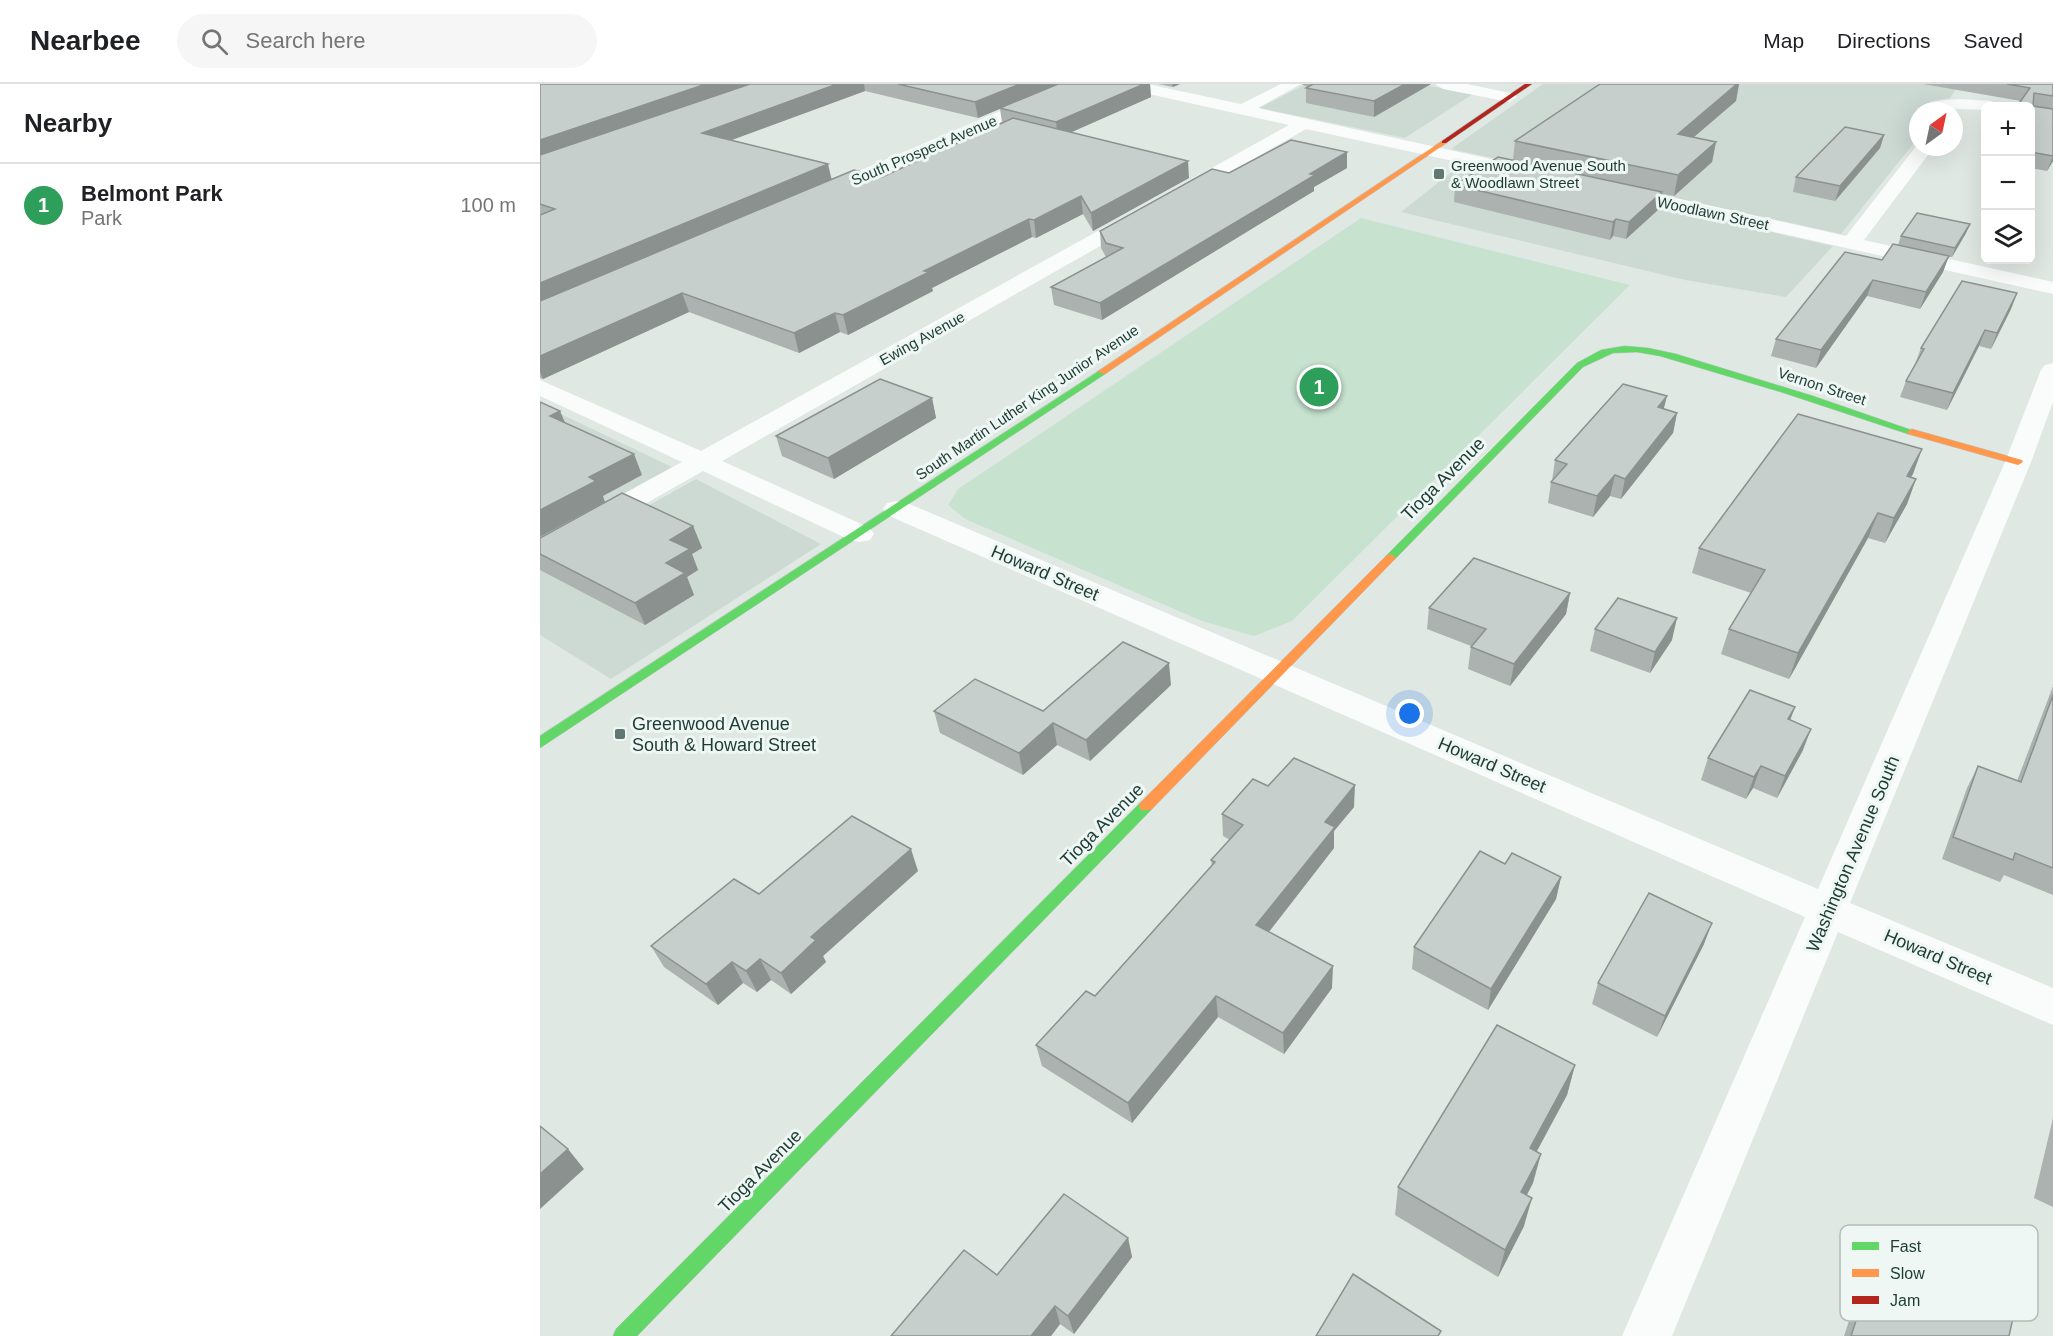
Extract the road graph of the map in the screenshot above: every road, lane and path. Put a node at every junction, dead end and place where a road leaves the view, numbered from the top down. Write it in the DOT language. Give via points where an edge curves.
graph roads {
  1 [pos="1077,84"];
  2 [pos="1293,84"];
  3 [pos="1443,84"];
  4 [pos="1529,84"];
  5 [pos="1141,85"];
  6 [pos="1509,97"];
  7 [pos="1963,103"];
  8 [pos="1981,105"];
  9 [pos="1242,110"];
  10 [pos="1304,123"];
  11 [pos="1434,151"];
  12 [pos="1918,156"];
  13 [pos="1549,176"];
  14 [pos="1595,187"];
  15 [pos="812,199"];
  16 [pos="1851,243"];
  17 [pos="2053,288"];
  18 [pos="1614,350"];
  19 [pos="2053,370"];
  20 [pos="540,387"];
  21 [pos="2018,462"];
  22 [pos="702,463"];
  23 [pos="897,509"];
  24 [pos="860,534"];
  25 [pos="540,552"];
  26 [pos="1277,672"];
  27 [pos="540,743"];
  28 [pos="1829,910"];
  29 [pos="2053,1006"];
  30 [pos="623,1336"];
  31 [pos="1647,1336"];
  1 -- 15 [label="street, South Prospect Avenue"];
  2 -- 9 [label="street"];
  3 -- 6 [label="street"];
  4 -- 6 [label="street, South Martin Luther King Junior Avenue"];
  5 -- 9 [label="street"];
  6 -- 11 [label="street, South Martin Luther King Junior Avenue"];
  7 -- 8 [label="street"];
  9 -- 10 [label="street"];
  10 -- 11 [label="street"];
  10 -- 22 [label="street, Ewing Avenue"];
  11 -- 13 [label="street"];
  11 -- 23 [label="street, South Martin Luther King Junior Avenue"];
  12 -- 16 [label="street"];
  14 -- 16 [label="street, Woodlawn Street"];
  16 -- 17 [label="street, Woodlawn Street"];
  18 -- 21 [label="street, Vernon Street" via="1673,357"];
  18 -- 26 [label="street, Tioga Avenue" via="1595,355 1580,365"];
  19 -- 21 [label="street, Washington Avenue South"];
  20 -- 22 [label="street"];
  21 -- 28 [label="street, Washington Avenue South"];
  22 -- 24 [label="street"];
  22 -- 25 [label="street, Ewing Avenue"];
  23 -- 24 [label="street, South Martin Luther King Junior Avenue"];
  23 -- 26 [label="street, Howard Street"];
  24 -- 27 [label="street, South Martin Luther King Junior Avenue"];
  26 -- 28 [label="street, Howard Street"];
  26 -- 30 [label="street, Tioga Avenue"];
  28 -- 29 [label="street, Howard Street"];
  28 -- 31 [label="street, Washington Avenue South"];
}
